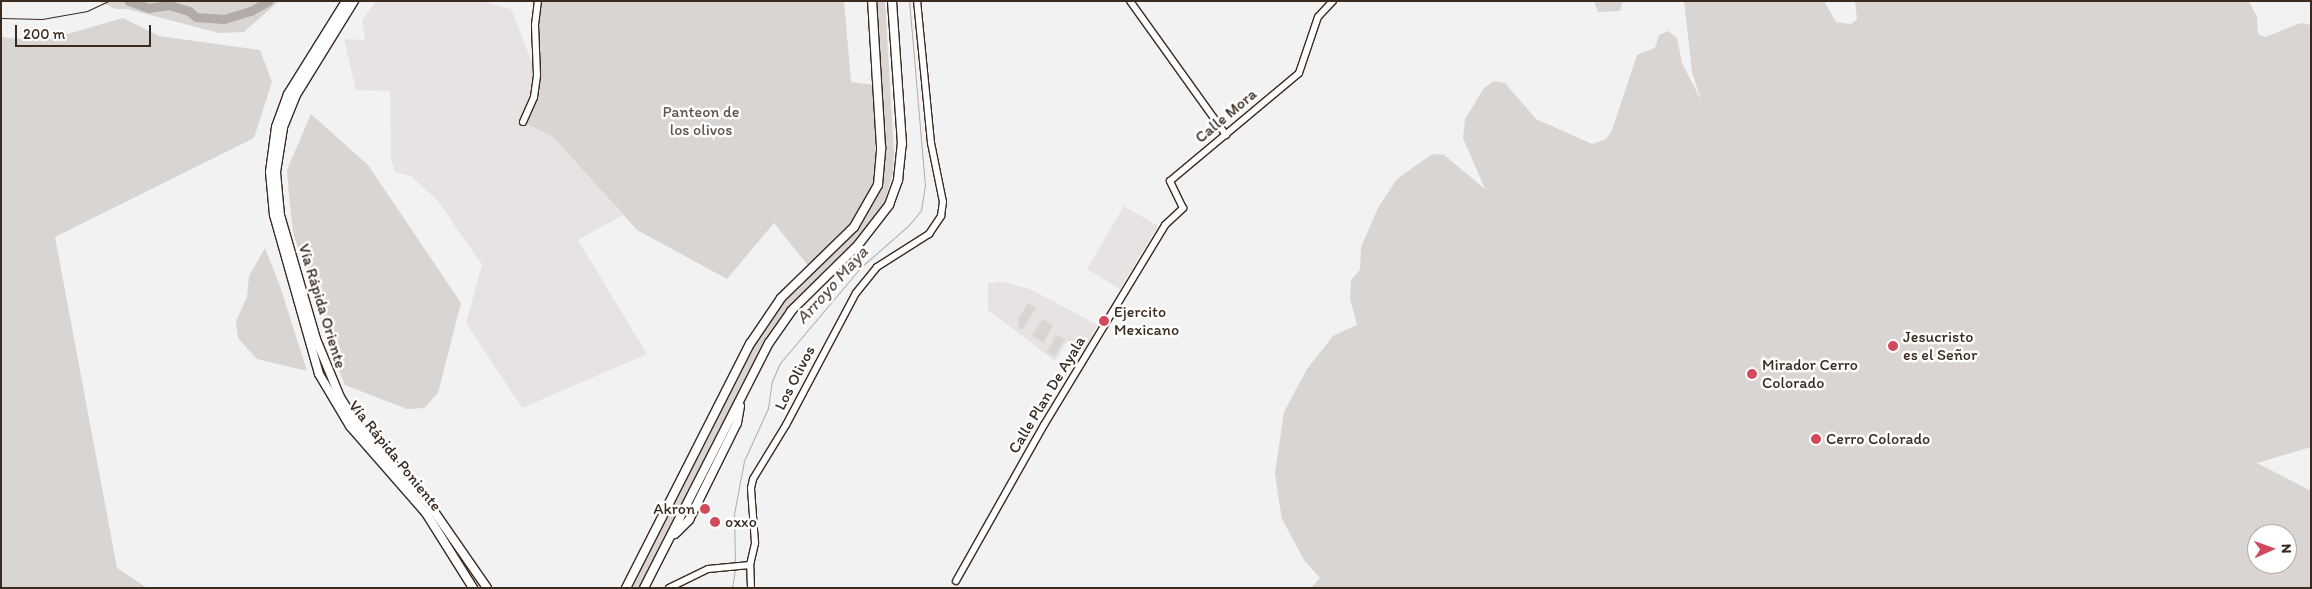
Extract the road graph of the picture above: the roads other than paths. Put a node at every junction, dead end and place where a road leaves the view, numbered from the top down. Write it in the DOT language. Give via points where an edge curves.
graph roads {
  1 [pos="346,1"];
  2 [pos="354,1"];
  3 [pos="538,1"];
  4 [pos="872,1"];
  5 [pos="892,1"];
  6 [pos="917,1"];
  7 [pos="1130,1"];
  8 [pos="1333,1"];
  9 [pos="523,122"];
  10 [pos="1226,135"];
  11 [pos="1183,208"];
  12 [pos="652,537"];
  13 [pos="670,540"];
  14 [pos="746,565"];
  15 [pos="956,581"];
  16 [pos="485,586"];
  17 [pos="473,587"];
  18 [pos="621,588"];
  19 [pos="626,588"];
  20 [pos="644,588"];
  21 [pos="649,588"];
  22 [pos="670,588"];
  23 [pos="752,588"];
  1 -- 17 [label="highway, Vía Rápida Poniente" via="288,94 276,127 270,172 274,216 319,374 350,426 426,513"];
  2 -- 16 [label="highway, Vía Rápida Oriente" via="304,80 283,128 276,172 280,215 316,339 340,397 355,422 431,507"];
  3 -- 9 [label="street" via="536,82 534,97"];
  4 -- 12 [label="highway" via="881,147 878,185 854,227 793,285 750,344"];
  5 -- 13 [label="highway" via="902,144 898,180 892,196 876,224 791,312 769,343 741,398 737,423 689,520"];
  6 -- 14 [label="street, Los Olivos" via="931,143 942,202 940,216 929,234 877,267 856,293 786,425 753,478 750,488 755,544"];
  7 -- 10 [label="street"];
  8 -- 10 [label="street, Calle Mora" via="1318,16 1299,73"];
  10 -- 11 [label="street, Calle Mora" via="1170,181"];
  11 -- 15 [label="street, Calle Plan De Ayala" via="1165,225 1044,425"];
  12 -- 18 [label="highway"];
  12 -- 19 [label="highway"];
  13 -- 20 [label="highway"];
  13 -- 21 [label="highway"];
  14 -- 22 [label="street" via="708,569"];
  14 -- 23 [label="street, Los Olivos"];
}
